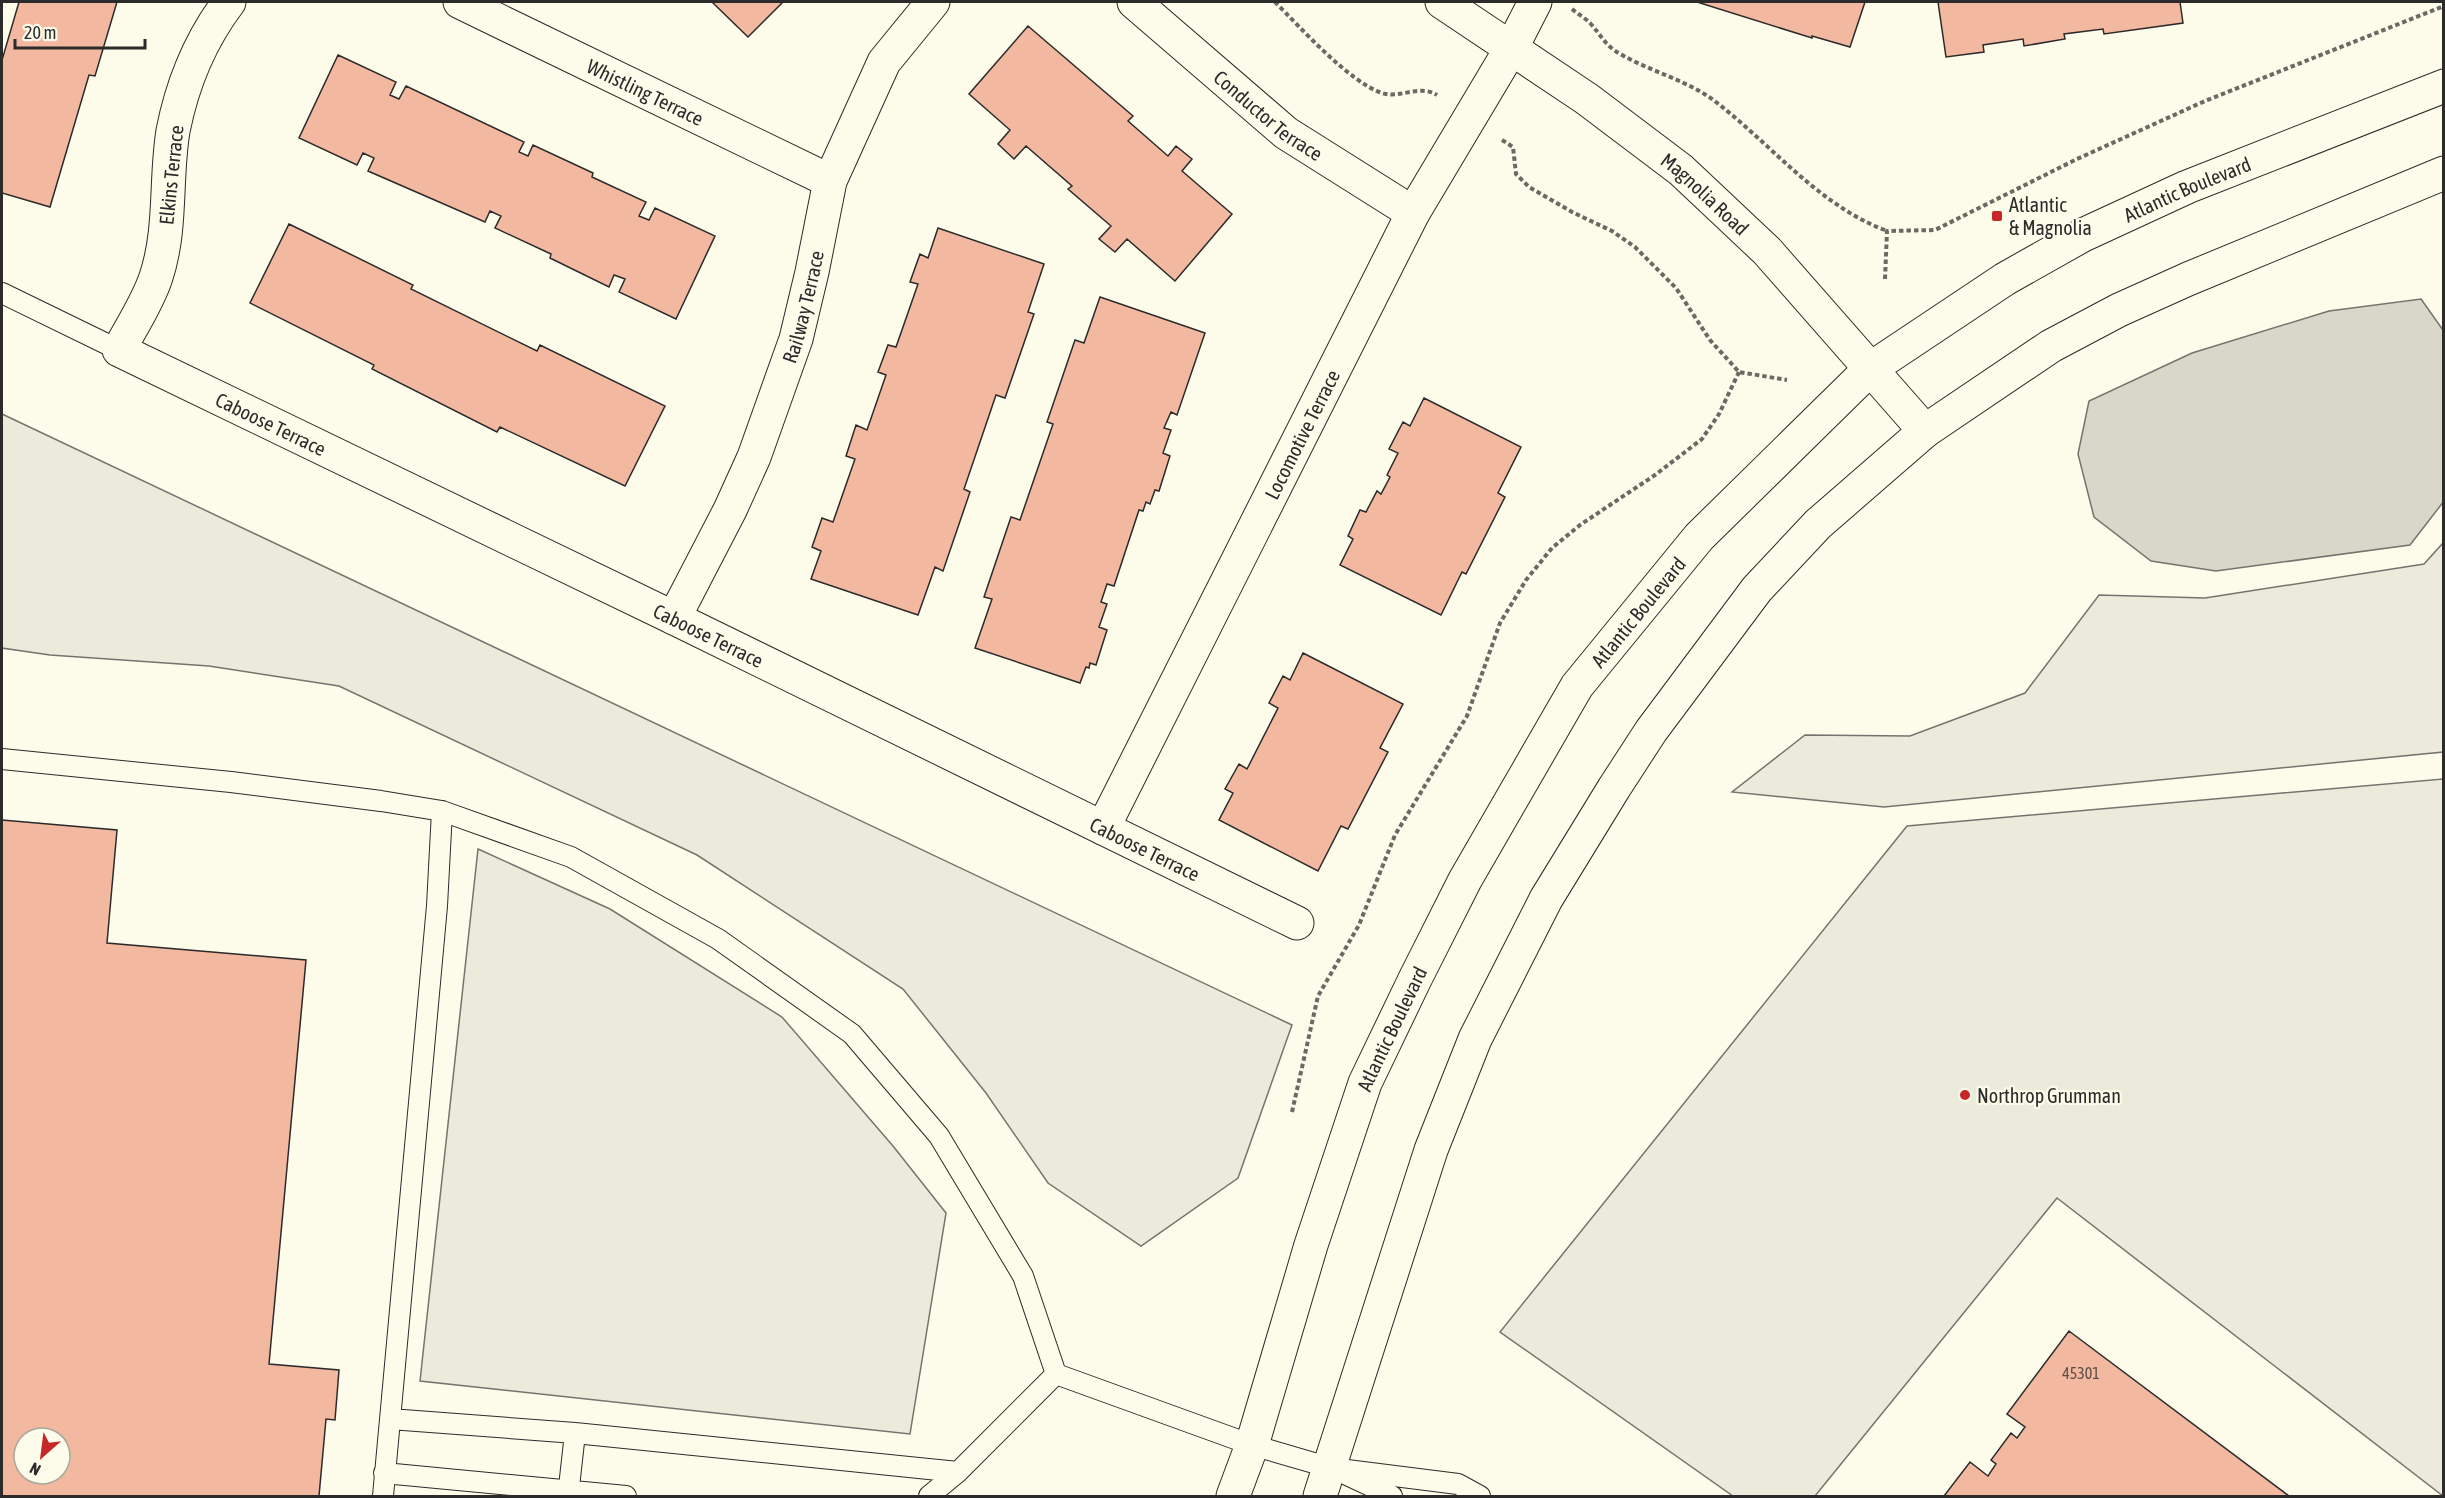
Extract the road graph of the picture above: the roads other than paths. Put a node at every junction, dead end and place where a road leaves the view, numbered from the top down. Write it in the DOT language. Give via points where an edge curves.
graph roads {
  1 [pos="230,2"];
  2 [pos="460,2"];
  3 [pos="933,2"];
  4 [pos="1134,2"];
  5 [pos="1442,2"];
  6 [pos="1536,2"];
  7 [pos="1512,46"];
  8 [pos="2444,86"];
  9 [pos="2444,173"];
  10 [pos="830,181"];
  11 [pos="1413,213"];
  12 [pos="2,293"];
  13 [pos="119,350"];
  14 [pos="1870,369"];
  15 [pos="1925,431"];
  16 [pos="674,618"];
  17 [pos="2,759"];
  18 [pos="442,811"];
  19 [pos="1103,828"];
  20 [pos="1297,923"];
  21 [pos="1056,1374"];
  22 [pos="390,1419"];
  23 [pos="575,1433"];
  24 [pos="1252,1446"];
  25 [pos="958,1472"];
  26 [pos="384,1473"];
  27 [pos="1325,1482"];
  28 [pos="569,1493"];
  29 [pos="383,1497"];
  30 [pos="626,1497"];
  31 [pos="929,1497"];
  32 [pos="1233,1497"];
  33 [pos="1392,1497"];
  34 [pos="1480,1497"];
  1 -- 13 [label="street, Elkins Terrace" via="214,22 190,72 173,131 164,245 156,278"];
  2 -- 10 [label="street, Whistling Terrace"];
  3 -- 10 [label="street, Railway Terrace" via="884,62"];
  4 -- 11 [label="street, Conductor Terrace" via="1286,133"];
  5 -- 7 [label="street, Magnolia Road"];
  6 -- 7 [label="street, Locomotive Terrace"];
  7 -- 11 [label="street, Locomotive Terrace"];
  7 -- 14 [label="street, Magnolia Road" via="1681,170 1767,251"];
  8 -- 14 [label="street, Atlantic Boulevard" via="2187,187 2082,235 2005,279"];
  9 -- 15 [label="street" via="2119,310 2051,346"];
  10 -- 16 [label="street, Railway Terrace" via="795,339 754,457"];
  11 -- 19 [label="street, Locomotive Terrace"];
  12 -- 13 [label="lane"];
  13 -- 16 [label="street, Caboose Terrace"];
  14 -- 15 [label="street, Magnolia Road"];
  14 -- 24 [label="street, Atlantic Boulevard" via="1699,537 1577,686 1483,849 1365,1083 1311,1245"];
  15 -- 27 [label="street" via="1818,524 1758,589 1651,731 1546,899 1475,1039 1431,1150"];
  16 -- 19 [label="street, Caboose Terrace"];
  17 -- 18 [label="lane" via="242,784"];
  18 -- 21 [label="lane" via="571,857 718,939 852,1034 939,1136 1023,1276"];
  18 -- 22 [label="lane" via="437,906"];
  19 -- 20 [label="street, Caboose Terrace"];
  21 -- 24 [label="lane"];
  21 -- 25 [label="lane"];
  22 -- 23 [label="lane"];
  22 -- 26 [label="lane"];
  23 -- 25 [label="lane"];
  23 -- 28 [label="lane"];
  24 -- 27 [label="lane"];
  24 -- 32 [label="street, Atlantic Boulevard"];
  25 -- 31 [label="lane"];
  26 -- 28 [label="lane"];
  26 -- 29 [label="lane"];
  27 -- 33 [label="lane"];
  27 -- 34 [label="lane" via="1458,1484"];
  28 -- 30 [label="lane"];
}
